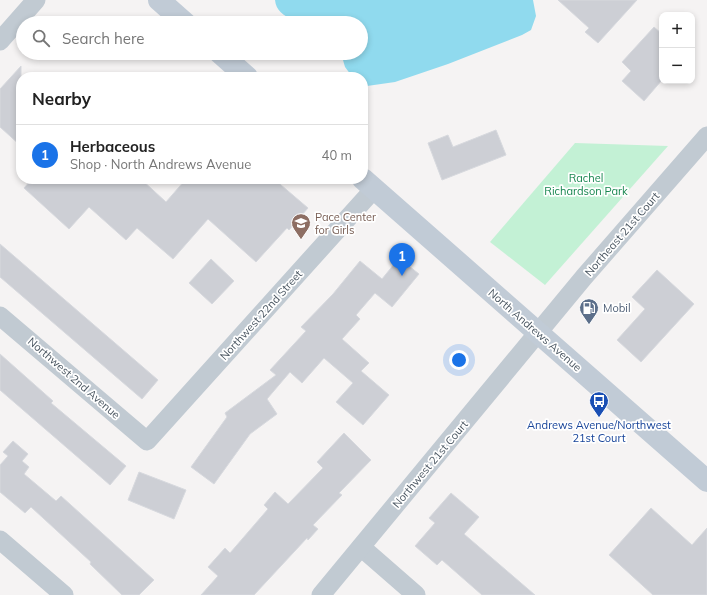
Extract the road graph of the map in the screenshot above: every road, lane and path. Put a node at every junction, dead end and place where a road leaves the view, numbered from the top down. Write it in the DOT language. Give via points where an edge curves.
graph roads {
  1 [pos="36,0"];
  2 [pos="159,0"];
  3 [pos="22,16"];
  4 [pos="177,16"];
  5 [pos="16,22"];
  6 [pos="0,40"];
  7 [pos="228,60"];
  8 [pos="241,72"];
  9 [pos="707,136"];
  10 [pos="369,184"];
  11 [pos="0,316"];
  12 [pos="538,333"];
  13 [pos="147,441"];
  14 [pos="707,481"];
  15 [pos="0,540"];
  16 [pos="361,548"];
  17 [pos="63,595"];
  18 [pos="321,595"];
  19 [pos="416,595"];
  1 -- 3 [label="street"];
  2 -- 4 [label="main road"];
  5 -- 6 [label="street"];
  7 -- 8 [label="main road"];
  9 -- 12 [label="street, Northeast 21st Court"];
  10 -- 12 [label="main road, North Andrews Avenue"];
  10 -- 13 [label="street, Northwest 22nd Street"];
  11 -- 13 [label="street, Northwest 2nd Avenue"];
  12 -- 14 [label="main road, North Andrews Avenue"];
  12 -- 16 [label="street, Northwest 21st Court"];
  15 -- 17 [label="street"];
  16 -- 18 [label="street, Northwest 21st Court"];
  16 -- 19 [label="street"];
}
